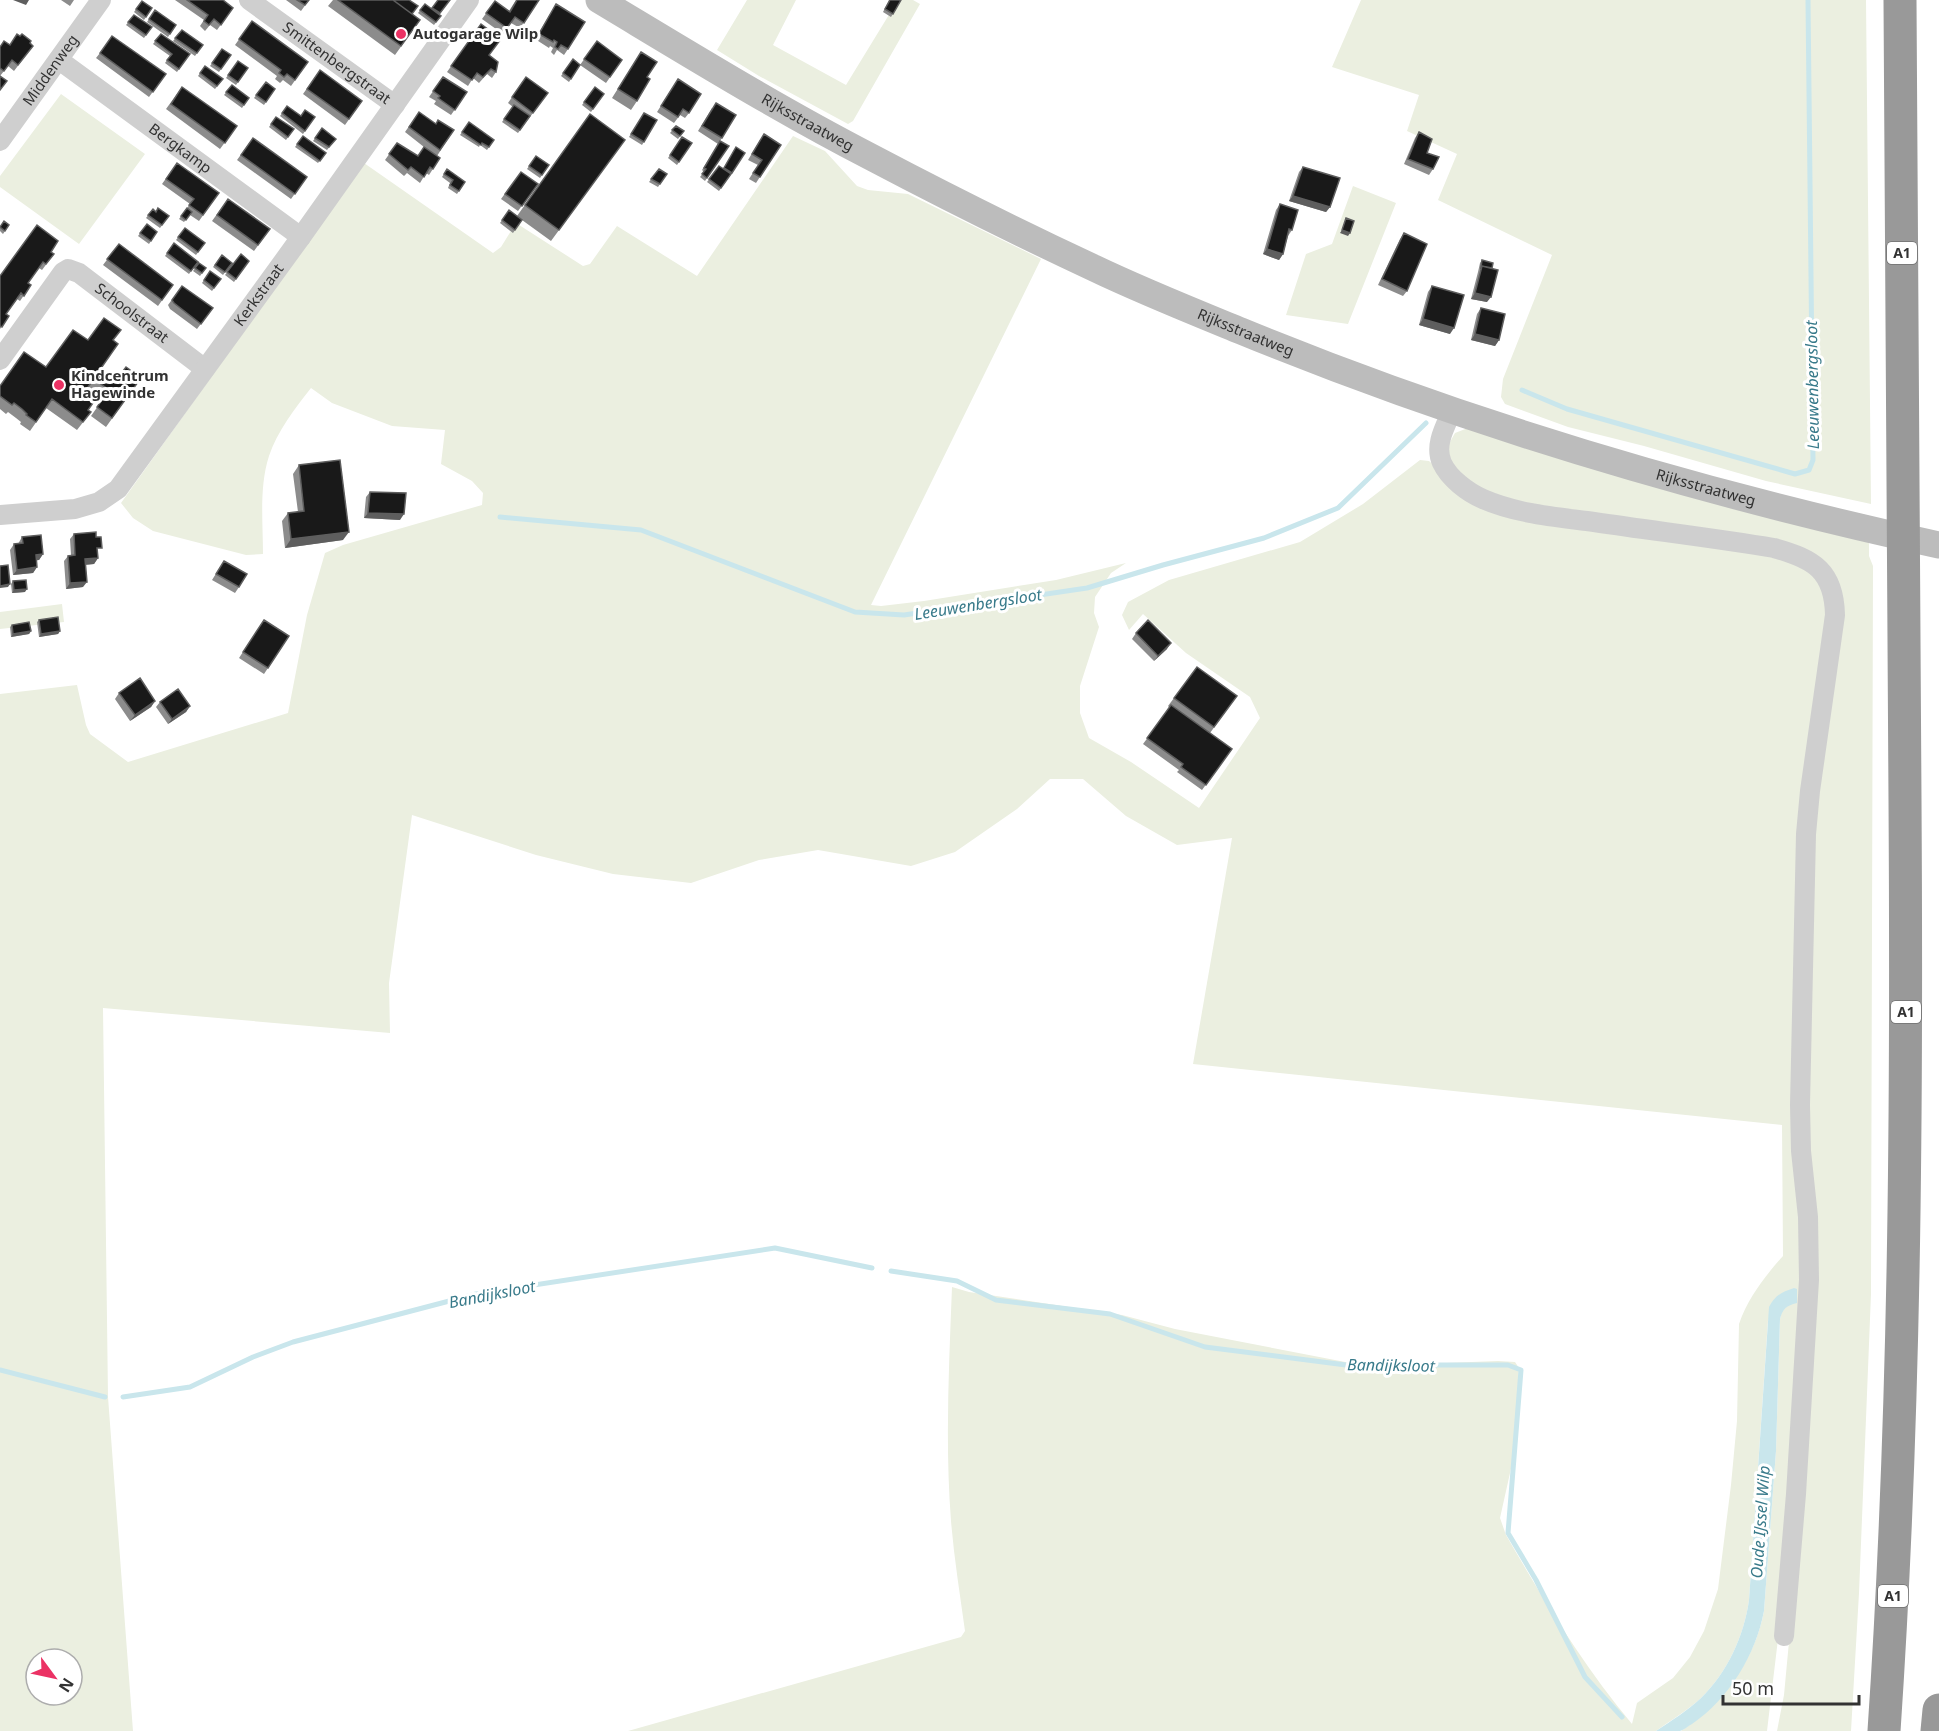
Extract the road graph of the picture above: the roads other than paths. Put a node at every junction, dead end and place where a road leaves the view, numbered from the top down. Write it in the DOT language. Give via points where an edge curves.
graph roads {
  1 [pos="101,0"];
  2 [pos="249,0"];
  3 [pos="469,0"];
  4 [pos="599,0"];
  5 [pos="1900,0"];
  6 [pos="58,60"];
  7 [pos="394,105"];
  8 [pos="0,141"];
  9 [pos="301,237"];
  10 [pos="0,360"];
  11 [pos="205,369"];
  12 [pos="1452,411"];
  13 [pos="0,515"];
  14 [pos="1939,545"];
  15 [pos="1784,1636"];
  16 [pos="1939,1710"];
  17 [pos="1884,1731"];
  18 [pos="1937,1731"];
  1 -- 6 [label="street, Middenweg"];
  2 -- 7 [label="street, Smittenbergstraat"];
  3 -- 7 [label="street, Kerkstraat"];
  4 -- 12 [label="main road, Rijksstraatweg" via="869,156 1096,269 1269,342"];
  5 -- 17 [label="highway, A1" via="1905,1215 1898,1473"];
  6 -- 8 [label="street, Middenweg"];
  6 -- 9 [label="street, Bergkamp"];
  7 -- 9 [label="street, Kerkstraat"];
  9 -- 11 [label="street, Kerkstraat"];
  10 -- 11 [label="street, Schoolstraat" via="69,269"];
  11 -- 13 [label="street, Kerkstraat" via="126,479 108,497 75,509"];
  12 -- 14 [label="main road, Rijksstraatweg" via="1695,486"];
  12 -- 15 [label="street" via="1440,441 1440,455 1455,480 1481,498 1549,516 1774,548 1810,560 1820,568 1832,589 1834,615 1806,844 1800,1105 1809,1280"];
  16 -- 18 [label="highway"];
}
